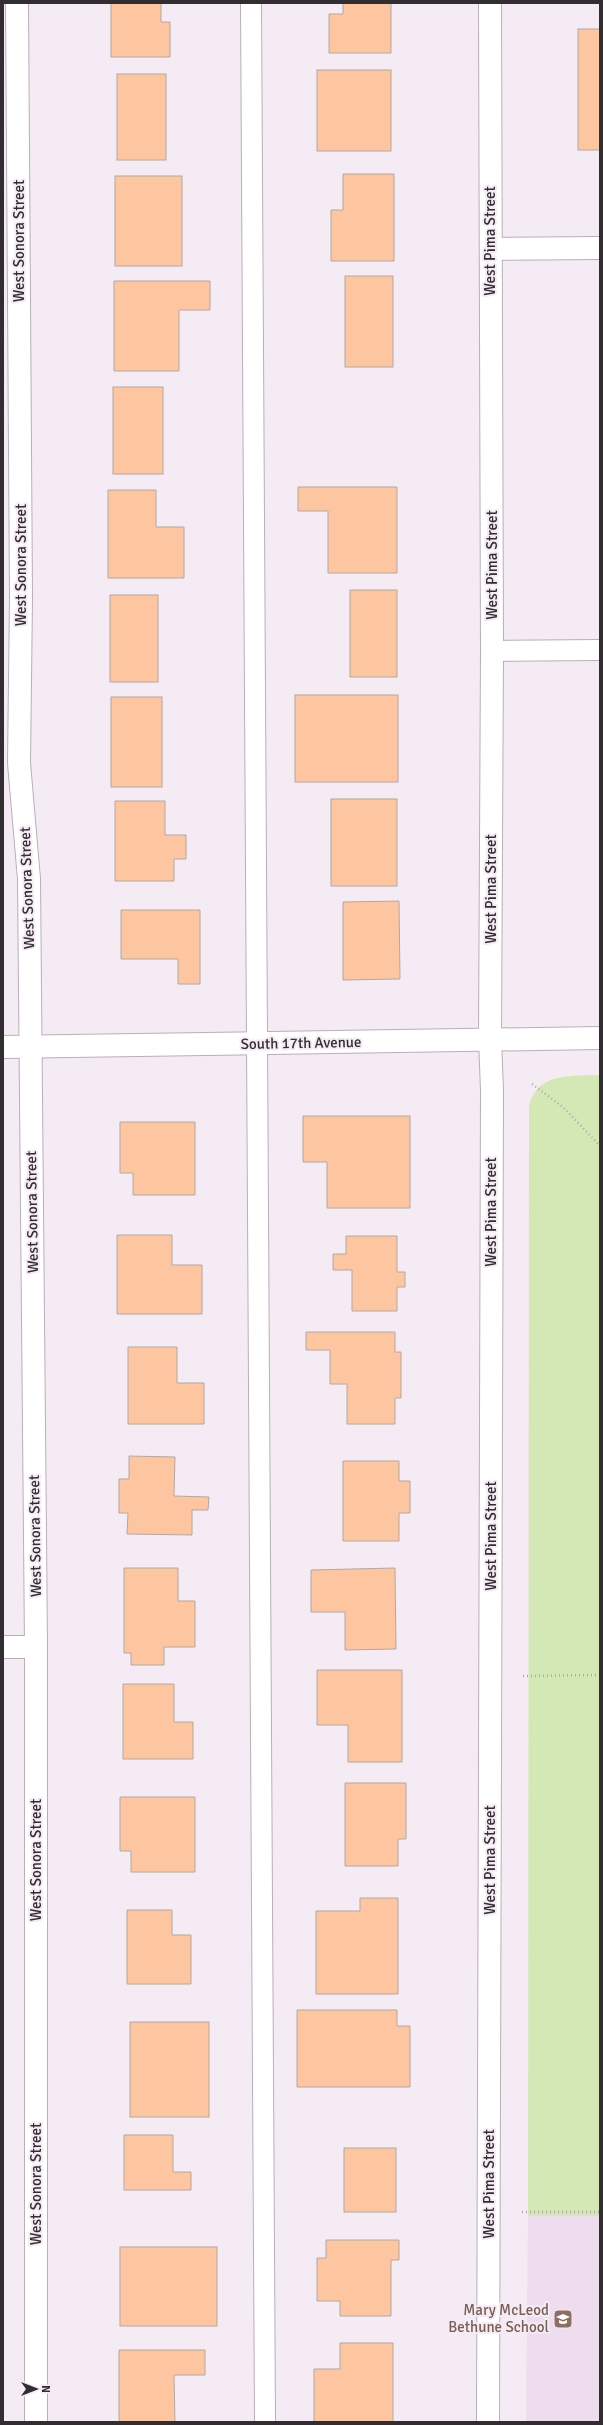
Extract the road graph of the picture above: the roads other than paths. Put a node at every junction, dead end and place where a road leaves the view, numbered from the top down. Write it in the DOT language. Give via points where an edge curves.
graph roads {
  1 [pos="17,3"];
  2 [pos="251,3"];
  3 [pos="490,3"];
  4 [pos="600,248"];
  5 [pos="491,249"];
  6 [pos="600,650"];
  7 [pos="492,651"];
  8 [pos="600,1038"];
  9 [pos="490,1040"];
  10 [pos="256,1043"];
  11 [pos="3,1047"];
  12 [pos="31,1047"];
  13 [pos="3,1646"];
  14 [pos="36,1646"];
  15 [pos="36,2422"];
  16 [pos="265,2422"];
  17 [pos="488,2422"];
  1 -- 12 [label="street, West Sonora Street" via="21,590 19,763 29,879"];
  2 -- 10 [label="lane"];
  3 -- 5 [label="street, West Pima Street"];
  4 -- 5 [label="street"];
  5 -- 7 [label="street, West Pima Street"];
  6 -- 7 [label="lane"];
  7 -- 9 [label="street, West Pima Street"];
  8 -- 9 [label="street, South 17th Avenue"];
  9 -- 10 [label="street, South 17th Avenue"];
  9 -- 17 [label="street, West Pima Street" via="492,1106"];
  10 -- 12 [label="street, South 17th Avenue"];
  10 -- 16 [label="lane"];
  11 -- 12 [label="street, South 17th Avenue"];
  12 -- 14 [label="street, West Sonora Street"];
  13 -- 14 [label="street"];
  14 -- 15 [label="street, West Sonora Street"];
}
